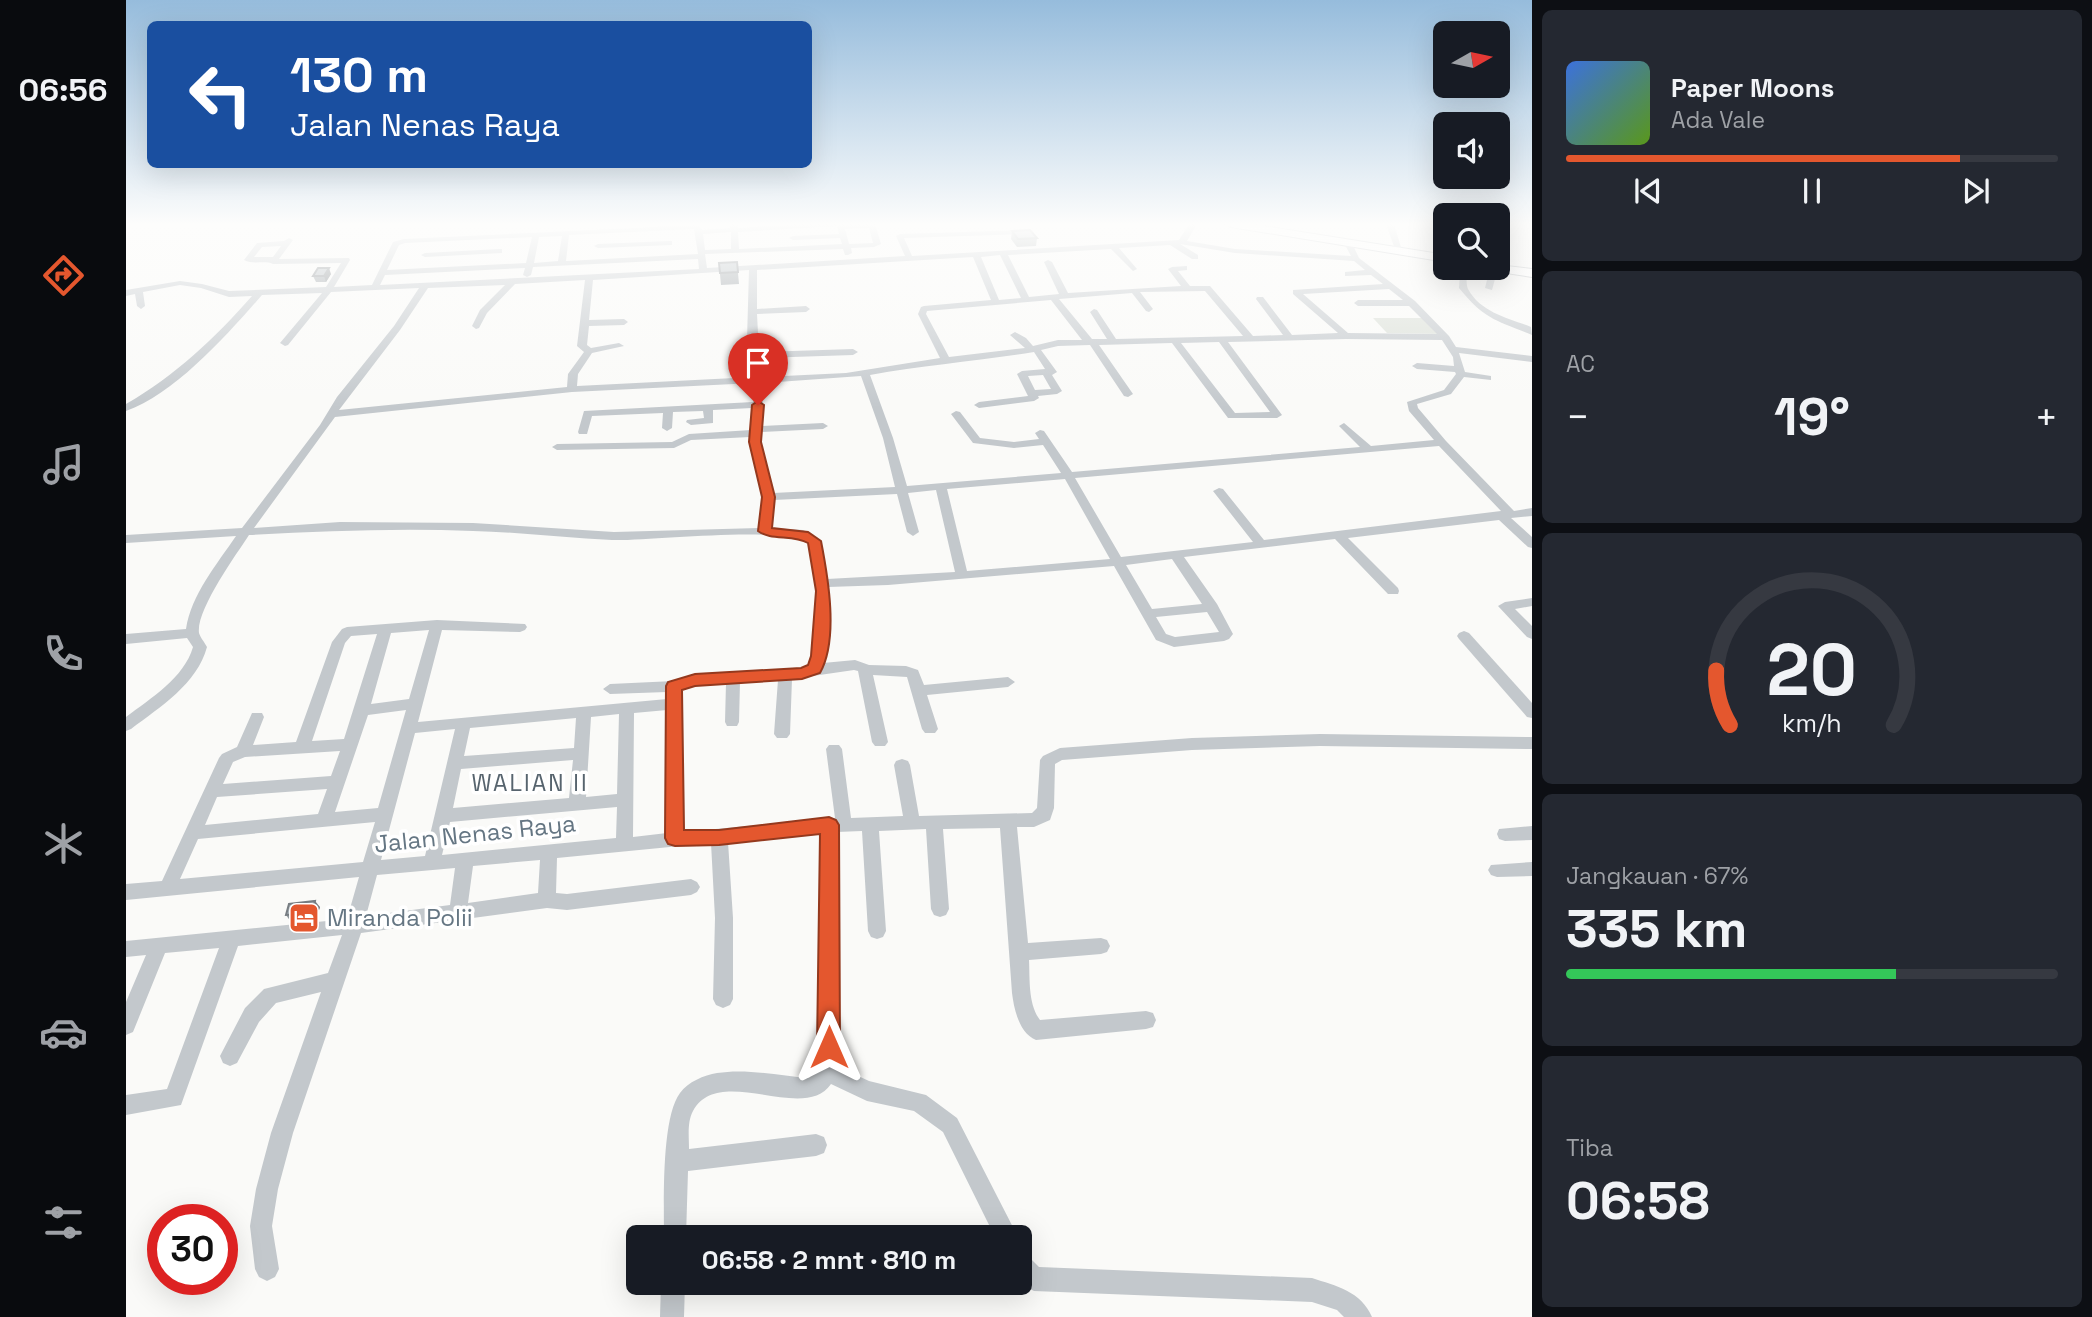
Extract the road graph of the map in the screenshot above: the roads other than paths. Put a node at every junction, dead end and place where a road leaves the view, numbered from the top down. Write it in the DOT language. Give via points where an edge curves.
graph roads {
  1 [pos="166,285"];
  2 [pos="198,285"];
  3 [pos="295,285"];
  4 [pos="331,285"];
  5 [pos="401,285"];
  6 [pos="425,285"];
  7 [pos="510,285"];
  8 [pos="588,285"];
  9 [pos="753,285"];
  10 [pos="989,285"];
  11 [pos="1019,285"];
  12 [pos="1059,285"];
  13 [pos="1185,285"];
  14 [pos="1463,285"];
  15 [pos="1390,286"];
  16 [pos="375,287"];
  17 [pos="1187,288"];
  18 [pos="329,289"];
  19 [pos="139,290"];
  20 [pos="1134,290"];
  21 [pos="291,291"];
  22 [pos="126,293"];
  23 [pos="258,293"];
  24 [pos="1053,297"];
  25 [pos="1065,297"];
  26 [pos="1260,299"];
  27 [pos="1026,300"];
  28 [pos="996,303"];
  29 [pos="1359,303"];
  30 [pos="1412,303"];
  31 [pos="141,306"];
  32 [pos="806,309"];
  33 [pos="1149,309"];
  34 [pos="752,312"];
  35 [pos="1094,312"];
  36 [pos="624,322"];
  37 [pos="583,323"];
  38 [pos="477,326"];
  39 [pos="1532,332"];
  40 [pos="1015,335"];
  41 [pos="1346,336"];
  42 [pos="1444,337"];
  43 [pos="1290,338"];
  44 [pos="1222,340"];
  45 [pos="1252,340"];
  46 [pos="1175,341"];
  47 [pos="1091,342"];
  48 [pos="1113,342"];
  49 [pos="285,343"];
  50 [pos="619,346"];
  51 [pos="1453,349"];
  52 [pos="1033,350"];
  53 [pos="589,351"];
  54 [pos="853,352"];
  55 [pos="753,355"];
  56 [pos="1532,359"];
  57 [pos="946,361"];
  58 [pos="1418,366"];
  59 [pos="1046,372"];
  60 [pos="1461,372"];
  61 [pos="865,373"];
  62 [pos="1488,378"];
  63 [pos="759,380"];
  64 [pos="572,389"];
  65 [pos="1032,393"];
  66 [pos="1128,394"];
  67 [pos="758,405"];
  68 [pos="979,405"];
  69 [pos="708,407"];
  70 [pos="126,408"];
  71 [pos="668,409"];
  72 [pos="333,414"];
  73 [pos="956,414"];
  74 [pos="691,422"];
  75 [pos="823,426"];
  76 [pos="1344,426"];
  77 [pos="667,428"];
  78 [pos="756,431"];
  79 [pos="583,432"];
  80 [pos="1441,443"];
  81 [pos="557,447"];
  82 [pos="1369,450"];
  83 [pos="1068,475"];
  84 [pos="941,487"];
  85 [pos="902,490"];
  86 [pos="1219,491"];
  87 [pos="768,497"];
  88 [pos="1532,512"];
  89 [pos="1505,514"];
  90 [pos="245,531"];
  91 [pos="765,531"];
  92 [pos="913,533"];
  93 [pos="1338,535"];
  94 [pos="126,539"];
  95 [pos="1261,544"];
  96 [pos="1532,544"];
  97 [pos="1176,555"];
  98 [pos="1116,562"];
  99 [pos="962,575"];
  100 [pos="822,583"];
  101 [pos="1393,592"];
  102 [pos="1532,602"];
  103 [pos="1212,607"];
  104 [pos="1147,614"];
  105 [pos="437,625"];
  106 [pos="520,627"];
  107 [pos="385,629"];
  108 [pos="192,634"];
  109 [pos="1532,634"];
  110 [pos="1464,636"];
  111 [pos="126,639"];
  112 [pos="814,669"];
  113 [pos="866,670"];
  114 [pos="785,675"];
  115 [pos="733,678"];
  116 [pos="1009,681"];
  117 [pos="674,686"];
  118 [pos="610,689"];
  119 [pos="920,691"];
  120 [pos="416,704"];
  121 [pos="673,704"];
  122 [pos="628,709"];
  123 [pos="362,710"];
  124 [pos="584,713"];
  125 [pos="1532,713"];
  126 [pos="257,717"];
  127 [pos="732,722"];
  128 [pos="464,723"];
  129 [pos="126,725"];
  130 [pos="409,729"];
  131 [pos="930,729"];
  132 [pos="782,734"];
  133 [pos="880,742"];
  134 [pos="349,745"];
  135 [pos="1530,746"];
  136 [pos="302,748"];
  137 [pos="834,748"];
  138 [pos="243,751"];
  139 [pos="580,753"];
  140 [pos="455,763"];
  141 [pos="902,765"];
  142 [pos="337,782"];
  143 [pos="210,791"];
  144 [pos="624,800"];
  145 [pos="577,804"];
  146 [pos="384,814"];
  147 [pos="443,816"];
  148 [pos="324,821"];
  149 [pos="934,821"];
  150 [pos="912,822"];
  151 [pos="1008,822"];
  152 [pos="870,824"];
  153 [pos="836,825"];
  154 [pos="193,833"];
  155 [pos="1532,833"];
  156 [pos="1505,834"];
  157 [pos="675,838"];
  158 [pos="719,838"];
  159 [pos="624,844"];
  160 [pos="549,852"];
  161 [pos="465,860"];
  162 [pos="432,863"];
  163 [pos="1532,869"];
  164 [pos="369,870"];
  165 [pos="1497,870"];
  166 [pos="691,887"];
  167 [pos="167,889"];
  168 [pos="126,892"];
  169 [pos="547,900"];
  170 [pos="940,909"];
  171 [pos="458,912"];
  172 [pos="354,926"];
  173 [pos="877,931"];
  174 [pos="231,940"];
  175 [pos="159,946"];
  176 [pos="1101,946"];
  177 [pos="126,949"];
  178 [pos="1019,950"];
  179 [pos="336,980"];
  180 [pos="723,999"];
  181 [pos="1146,1020"];
  182 [pos="126,1026"];
  183 [pos="230,1056"];
  184 [pos="827,1072"];
  185 [pos="126,1105"];
  186 [pos="816,1145"];
  187 [pos="678,1161"];
  188 [pos="675,1225"];
  189 [pos="1001,1225"];
  190 [pos="267,1269"];
  191 [pos="1032,1277"];
  192 [pos="673,1295"];
  193 [pos="672,1317"];
  194 [pos="1360,1317"];
  1 -- 19 [label="street"];
  2 -- 23 [label="street" via="223,293"];
  3 -- 21 [label="street"];
  4 -- 18 [label="street"];
  5 -- 16 [label="street"];
  6 -- 72 [label="street"];
  7 -- 38 [label="street" via="483,312"];
  8 -- 37 [label="street"];
  9 -- 34 [label="street"];
  10 -- 28 [label="street"];
  11 -- 27 [label="street"];
  12 -- 25 [label="street"];
  13 -- 17 [label="street"];
  14 -- 39 [label="street" via="1494,317"];
  15 -- 30 [label="street"];
  15 -- 41 [label="street" via="1296,292"];
  16 -- 18 [label="street"];
  17 -- 20 [label="street"];
  17 -- 45 [label="street" via="1208,289"];
  18 -- 21 [label="street"];
  18 -- 49 [label="street"];
  19 -- 22 [label="street"];
  19 -- 31 [label="street"];
  20 -- 25 [label="street"];
  20 -- 33 [label="street"];
  21 -- 23 [label="street"];
  23 -- 70 [label="street" via="179,375"];
  24 -- 25 [label="street"];
  24 -- 27 [label="street"];
  24 -- 47 [label="street"];
  26 -- 43 [label="street"];
  27 -- 28 [label="street"];
  28 -- 57 [label="street" via="922,311"];
  29 -- 30 [label="street"];
  30 -- 42 [label="street"];
  32 -- 34 [label="street"];
  34 -- 55 [label="street"];
  35 -- 48 [label="street"];
  36 -- 37 [label="street"];
  37 -- 53 [label="street" via="582,346"];
  40 -- 52 [label="street"];
  41 -- 42 [label="street"];
  41 -- 43 [label="street"];
  42 -- 51 [label="street"];
  43 -- 45 [label="street"];
  44 -- 45 [label="street"];
  44 -- 46 [label="street"];
  44 -- 46 [label="street" via="1278,415 1231,415"];
  46 -- 48 [label="street"];
  47 -- 48 [label="street"];
  47 -- 52 [label="street" via="1058,343"];
  47 -- 66 [label="street"];
  50 -- 53 [label="street"];
  51 -- 56 [label="street"];
  51 -- 60 [label="street"];
  52 -- 57 [label="street"];
  52 -- 59 [label="street" via="1052,371"];
  53 -- 64 [label="street" via="573,374"];
  54 -- 55 [label="street"];
  55 -- 63 [label="street"];
  57 -- 61 [label="street"];
  58 -- 60 [label="street"];
  59 -- 65 [label="street" via="1057,391"];
  59 -- 65 [label="street" via="1021,374"];
  60 -- 62 [label="street"];
  60 -- 80 [label="street" via="1458,383 1443,395 1412,402"];
  61 -- 63 [label="street"];
  61 -- 85 [label="street"];
  63 -- 64 [label="street"];
  63 -- 67 [label="street"];
  64 -- 72 [label="street"];
  65 -- 68 [label="street" via="1034,398 1028,401"];
  67 -- 69 [label="street"];
  67 -- 78 [label="street"];
  69 -- 71 [label="street"];
  69 -- 74 [label="street" via="709,421"];
  71 -- 77 [label="street"];
  71 -- 79 [label="street" via="588,413"];
  72 -- 90 [label="street"];
  73 -- 83 [label="street" via="977,441 1014,445 1043,438"];
  75 -- 78 [label="street"];
  76 -- 82 [label="street"];
  78 -- 81 [label="street" via="689,437 674,445"];
  78 -- 87 [label="street"];
  80 -- 82 [label="street"];
  80 -- 89 [label="street"];
  82 -- 83 [label="street"];
  83 -- 84 [label="street"];
  83 -- 98 [label="street"];
  84 -- 85 [label="street"];
  84 -- 99 [label="street"];
  85 -- 87 [label="street"];
  85 -- 92 [label="street"];
  86 -- 95 [label="street"];
  87 -- 91 [label="street"];
  88 -- 89 [label="street"];
  89 -- 93 [label="street"];
  89 -- 96 [label="street"];
  90 -- 91 [label="street" via="364,526 625,536"];
  90 -- 94 [label="street"];
  90 -- 108 [label="street" via="197,613"];
  91 -- 100 [label="street" via="812,538"];
  93 -- 95 [label="street"];
  93 -- 101 [label="street"];
  95 -- 97 [label="street"];
  97 -- 98 [label="street"];
  97 -- 103 [label="street"];
  98 -- 99 [label="street"];
  98 -- 104 [label="street"];
  99 -- 100 [label="street"];
  100 -- 112 [label="street" via="819,656"];
  102 -- 109 [label="street" via="1505,606"];
  103 -- 104 [label="street"];
  103 -- 104 [label="street" via="1226,631 1224,636 1169,641 1161,637"];
  105 -- 106 [label="street"];
  105 -- 107 [label="street"];
  105 -- 120 [label="street"];
  107 -- 123 [label="street"];
  107 -- 136 [label="street" via="347,632 340,638"];
  108 -- 111 [label="street"];
  108 -- 129 [label="street" via="200,647 196,663"];
  110 -- 125 [label="street"];
  112 -- 113 [label="street" via="855,665"];
  112 -- 114 [label="street"];
  113 -- 119 [label="street" via="910,672"];
  113 -- 133 [label="street"];
  114 -- 115 [label="street"];
  114 -- 132 [label="street"];
  115 -- 117 [label="street"];
  115 -- 127 [label="street"];
  116 -- 119 [label="street"];
  117 -- 118 [label="street"];
  117 -- 121 [label="street"];
  119 -- 131 [label="street"];
  120 -- 123 [label="street"];
  120 -- 130 [label="street"];
  121 -- 122 [label="street"];
  121 -- 157 [label="street"];
  122 -- 124 [label="street"];
  122 -- 144 [label="street"];
  123 -- 134 [label="street"];
  124 -- 128 [label="street"];
  124 -- 139 [label="street"];
  126 -- 138 [label="street"];
  128 -- 130 [label="street"];
  128 -- 140 [label="street"];
  130 -- 146 [label="street"];
  134 -- 136 [label="street"];
  134 -- 142 [label="street"];
  135 -- 151 [label="street, Jalan Nenas Raya" via="1320,740 1060,754 1048,760 1045,768 1048,802 1044,815"];
  136 -- 138 [label="street"];
  137 -- 153 [label="street"];
  138 -- 143 [label="street" via="227,758"];
  139 -- 140 [label="street"];
  139 -- 145 [label="street"];
  140 -- 147 [label="street"];
  141 -- 150 [label="street"];
  142 -- 143 [label="street"];
  142 -- 148 [label="street"];
  143 -- 154 [label="street"];
  144 -- 145 [label="street"];
  144 -- 159 [label="street"];
  145 -- 147 [label="street"];
  146 -- 148 [label="street"];
  146 -- 164 [label="street"];
  147 -- 162 [label="street"];
  148 -- 154 [label="street"];
  149 -- 150 [label="street, Jalan Nenas Raya"];
  149 -- 151 [label="street, Jalan Nenas Raya"];
  149 -- 170 [label="street"];
  150 -- 152 [label="street, Jalan Nenas Raya"];
  151 -- 178 [label="street"];
  152 -- 153 [label="street, Jalan Nenas Raya"];
  152 -- 173 [label="street"];
  153 -- 158 [label="street, Jalan Nenas Raya"];
  153 -- 184 [label="street"];
  154 -- 167 [label="street"];
  155 -- 156 [label="street"];
  157 -- 158 [label="street, Jalan Nenas Raya"];
  157 -- 159 [label="street, Jalan Nenas Raya"];
  158 -- 180 [label="street"];
  159 -- 160 [label="street, Jalan Nenas Raya"];
  160 -- 161 [label="street, Jalan Nenas Raya"];
  160 -- 169 [label="street"];
  161 -- 162 [label="street, Jalan Nenas Raya"];
  161 -- 171 [label="street"];
  162 -- 164 [label="street, Jalan Nenas Raya"];
  163 -- 165 [label="street"];
  164 -- 167 [label="street, Jalan Nenas Raya"];
  164 -- 172 [label="street"];
  166 -- 169 [label="street" via="567,902"];
  167 -- 168 [label="street, Jalan Nenas Raya"];
  169 -- 171 [label="street"];
  171 -- 172 [label="street"];
  172 -- 174 [label="street"];
  172 -- 179 [label="street"];
  174 -- 175 [label="street"];
  174 -- 185 [label="street" via="174,1098"];
  175 -- 177 [label="street"];
  175 -- 182 [label="street"];
  176 -- 178 [label="street"];
  178 -- 181 [label="street" via="1023,1007 1036,1030"];
  179 -- 183 [label="street" via="271,995 252,1016"];
  179 -- 190 [label="street" via="267,1189 261,1226"];
  184 -- 187 [label="street" via="818,1085 809,1088 727,1082 700,1088 682,1107"];
  184 -- 189 [label="street" via="867,1091 919,1102 950,1125"];
  186 -- 187 [label="street"];
  187 -- 188 [label="street"];
  191 -- 194 [label="street" via="1312,1290 1345,1301"];
  192 -- 193 [label="street"];
}
